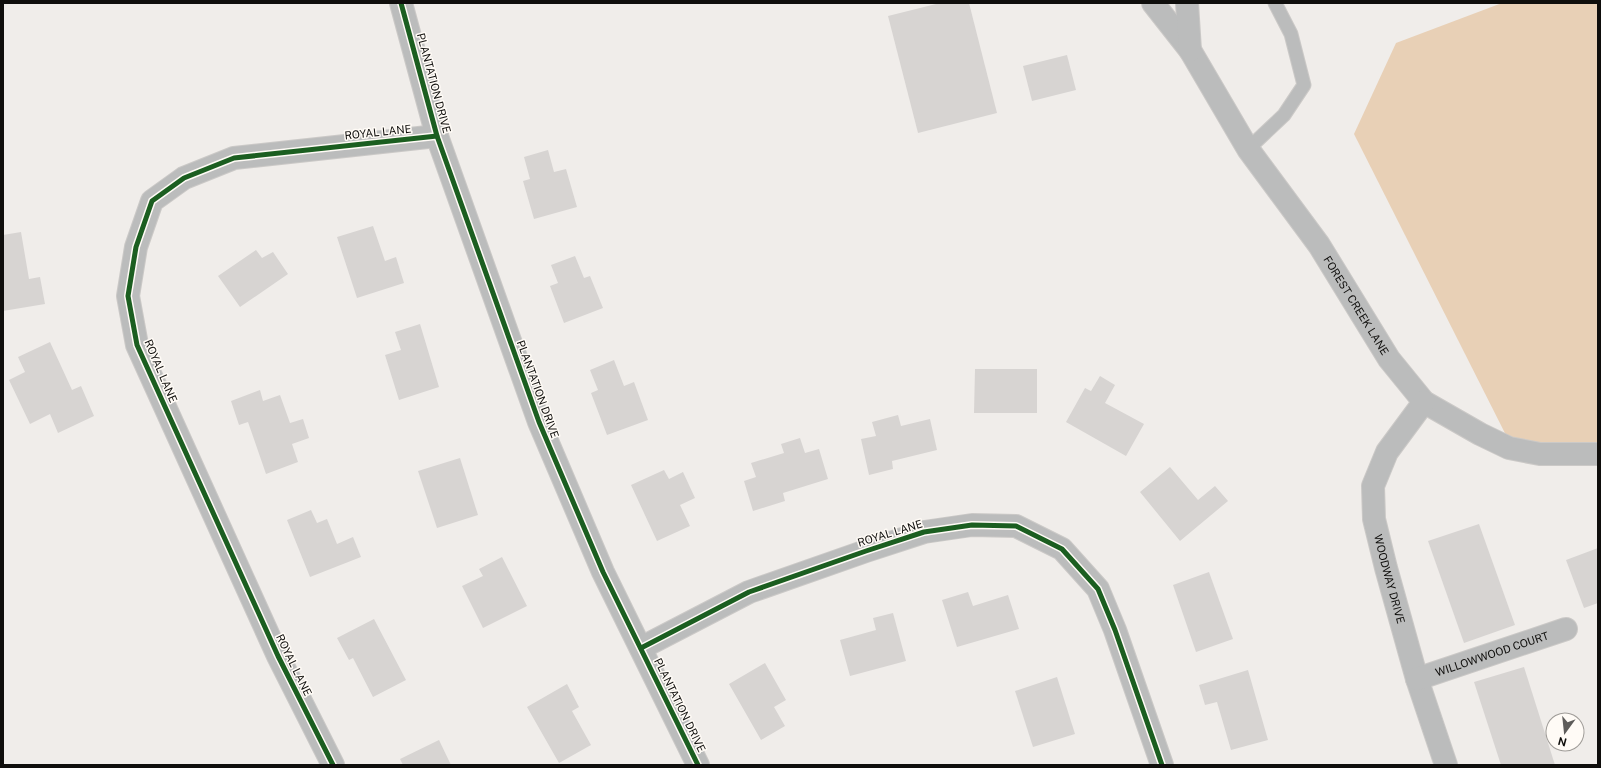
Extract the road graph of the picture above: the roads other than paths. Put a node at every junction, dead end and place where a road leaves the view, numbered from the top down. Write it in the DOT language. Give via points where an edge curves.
graph roads {
  1 [pos="402,3"];
  2 [pos="1153,3"];
  3 [pos="1187,3"];
  4 [pos="1275,3"];
  5 [pos="1190,50"];
  6 [pos="437,136"];
  7 [pos="1248,149"];
  8 [pos="1424,402"];
  9 [pos="1598,454"];
  10 [pos="1566,629"];
  11 [pos="641,648"];
  12 [pos="1417,679"];
  13 [pos="333,765"];
  14 [pos="698,765"];
  15 [pos="1162,765"];
  16 [pos="1446,765"];
  1 -- 6 [label="street, PLANTATION DRIVE"];
  2 -- 5 [label="street, FOREST CREEK LANE"];
  3 -- 5 [label="street, FOREST CREEK LANE"];
  4 -- 7 [label="lane" via="1291,34 1304,85 1284,115"];
  5 -- 7 [label="street, FOREST CREEK LANE"];
  6 -- 11 [label="street, PLANTATION DRIVE" via="539,422 603,572"];
  6 -- 13 [label="street, ROYAL LANE" via="234,158 184,178 152,200 136,247 128,296 137,344 278,656"];
  7 -- 8 [label="street, FOREST CREEK LANE" via="1320,245 1389,359"];
  8 -- 9 [label="street, FOREST CREEK LANE" via="1509,448 1540,454"];
  8 -- 12 [label="street, WOODWAY DRIVE" via="1387,452 1373,486 1374,519"];
  10 -- 12 [label="street, WILLOWWOOD COURT"];
  11 -- 14 [label="street, PLANTATION DRIVE"];
  11 -- 15 [label="street, ROYAL LANE" via="749,592 924,532 972,525 1016,526 1062,549 1098,589"];
  12 -- 16 [label="street, WOODWAY DRIVE"];
}
